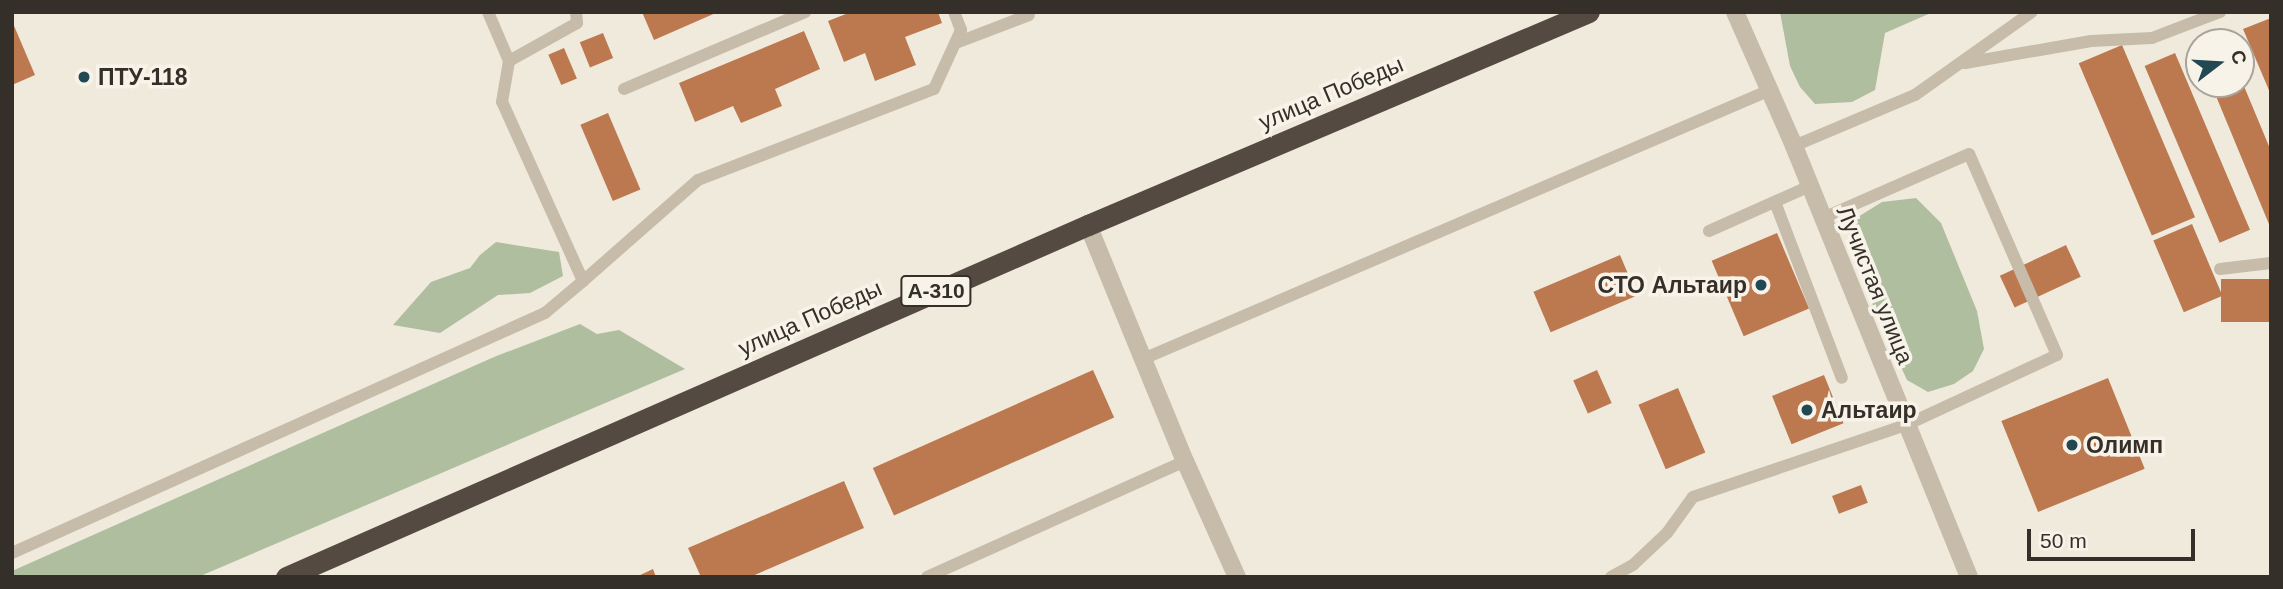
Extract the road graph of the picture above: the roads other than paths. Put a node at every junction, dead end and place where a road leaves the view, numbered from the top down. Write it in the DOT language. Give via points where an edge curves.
graph roads {
  1 [pos="488,12"];
  2 [pos="576,12"];
  3 [pos="804,12"];
  4 [pos="954,12"];
  5 [pos="1589,12"];
  6 [pos="1735,12"];
  7 [pos="2032,12"];
  8 [pos="2220,12"];
  9 [pos="1029,15"];
  10 [pos="956,43"];
  11 [pos="509,61"];
  12 [pos="1960,63"];
  13 [pos="624,89"];
  14 [pos="1770,90"];
  15 [pos="1794,146"];
  16 [pos="1808,187"];
  17 [pos="1775,202"];
  18 [pos="1821,219"];
  19 [pos="1088,225"];
  20 [pos="1709,231"];
  21 [pos="2271,263"];
  22 [pos="2220,269"];
  23 [pos="583,281"];
  24 [pos="1143,359"];
  25 [pos="1842,377"];
  26 [pos="1906,425"];
  27 [pos="1185,461"];
  28 [pos="12,553"];
  29 [pos="286,577"];
  30 [pos="927,577"];
  31 [pos="1237,577"];
  32 [pos="1611,577"];
  33 [pos="1969,577"];
  1 -- 11 [label="lane"];
  2 -- 11 [label="lane" via="577,23"];
  3 -- 13 [label="lane"];
  4 -- 10 [label="lane" via="961,30"];
  5 -- 19 [label="highway, улица Победы / А-310"];
  6 -- 14 [label="street, Лучистая улица"];
  7 -- 12 [label="lane"];
  8 -- 12 [label="lane" via="2152,38 2091,41"];
  9 -- 10 [label="lane"];
  10 -- 23 [label="lane" via="934,89 698,180"];
  11 -- 23 [label="lane" via="502,102"];
  12 -- 15 [label="lane" via="1915,95"];
  14 -- 15 [label="street, Лучистая улица"];
  14 -- 24 [label="lane"];
  15 -- 16 [label="street, Лучистая улица"];
  16 -- 17 [label="lane"];
  16 -- 18 [label="street, Лучистая улица"];
  17 -- 20 [label="lane"];
  17 -- 25 [label="lane"];
  18 -- 26 [label="street, Лучистая улица"];
  18 -- 26 [label="lane" via="1969,155 2057,355"];
  19 -- 24 [label="street"];
  19 -- 29 [label="highway, улица Победы / А-310"];
  21 -- 22 [label="lane"];
  23 -- 28 [label="lane" via="545,313"];
  24 -- 27 [label="street"];
  26 -- 32 [label="lane" via="1693,497 1667,533"];
  26 -- 33 [label="street, Лучистая улица"];
  27 -- 30 [label="lane"];
  27 -- 31 [label="street"];
}
